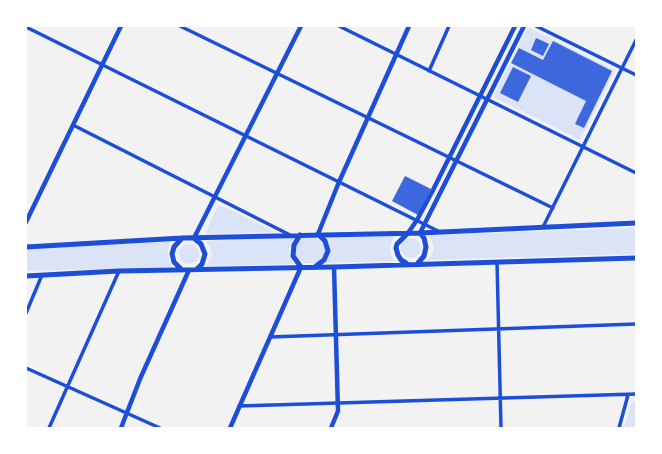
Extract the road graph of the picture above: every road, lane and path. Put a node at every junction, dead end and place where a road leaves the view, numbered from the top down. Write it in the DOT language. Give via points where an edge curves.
graph roads {
  1 [pos="121,26"];
  2 [pos="180,26"];
  3 [pos="300,26"];
  4 [pos="339,26"];
  5 [pos="409,26"];
  6 [pos="449,26"];
  7 [pos="515,26"];
  8 [pos="524,26"];
  9 [pos="536,26"];
  10 [pos="26,27"];
  11 [pos="636,40"];
  12 [pos="396,54"];
  13 [pos="500,56"];
  14 [pos="508,59"];
  15 [pos="102,65"];
  16 [pos="622,68"];
  17 [pos="429,71"];
  18 [pos="277,73"];
  19 [pos="636,75"];
  20 [pos="480,96"];
  21 [pos="487,100"];
  22 [pos="368,118"];
  23 [pos="73,125"];
  24 [pos="246,136"];
  25 [pos="583,147"];
  26 [pos="450,157"];
  27 [pos="457,161"];
  28 [pos="636,173"];
  29 [pos="339,182"];
  30 [pos="432,192"];
  31 [pos="439,195"];
  32 [pos="215,198"];
  33 [pos="553,208"];
  34 [pos="417,220"];
  35 [pos="26,222"];
  36 [pos="636,223"];
  37 [pos="424,224"];
  38 [pos="543,227"];
  39 [pos="438,231"];
  40 [pos="408,233"];
  41 [pos="420,233"];
  42 [pos="318,234"];
  43 [pos="300,235"];
  44 [pos="291,236"];
  45 [pos="182,238"];
  46 [pos="194,238"];
  47 [pos="26,247"];
  48 [pos="636,258"];
  49 [pos="497,262"];
  50 [pos="418,263"];
  51 [pos="406,264"];
  52 [pos="315,266"];
  53 [pos="334,266"];
  54 [pos="302,267"];
  55 [pos="182,270"];
  56 [pos="189,270"];
  57 [pos="196,270"];
  58 [pos="119,271"];
  59 [pos="42,275"];
  60 [pos="26,276"];
  61 [pos="26,313"];
  62 [pos="636,324"];
  63 [pos="499,330"];
  64 [pos="336,335"];
  65 [pos="270,337"];
  66 [pos="26,368"];
  67 [pos="67,387"];
  68 [pos="628,394"];
  69 [pos="636,394"];
  70 [pos="501,398"];
  71 [pos="338,403"];
  72 [pos="239,406"];
  73 [pos="127,414"];
  74 [pos="49,428"];
  75 [pos="121,428"];
  76 [pos="160,428"];
  77 [pos="230,428"];
  78 [pos="331,428"];
  79 [pos="502,428"];
  80 [pos="619,428"];
  1 -- 15 [label="street"];
  2 -- 18 [label="street"];
  3 -- 18 [label="street"];
  4 -- 12 [label="street"];
  5 -- 12 [label="street"];
  6 -- 17 [label="street"];
  7 -- 13 [label="street"];
  8 -- 14 [label="street"];
  9 -- 16 [label="street"];
  10 -- 15 [label="street"];
  11 -- 16 [label="street"];
  12 -- 17 [label="street"];
  12 -- 22 [label="street"];
  13 -- 14 [label="street"];
  13 -- 20 [label="street"];
  14 -- 21 [label="street"];
  15 -- 23 [label="street"];
  15 -- 24 [label="street"];
  16 -- 19 [label="street"];
  16 -- 25 [label="street"];
  17 -- 20 [label="street"];
  18 -- 22 [label="street"];
  18 -- 24 [label="street"];
  20 -- 21 [label="street"];
  20 -- 26 [label="street"];
  21 -- 25 [label="street"];
  21 -- 27 [label="street"];
  22 -- 26 [label="street"];
  22 -- 29 [label="street"];
  23 -- 32 [label="street"];
  23 -- 35 [label="street"];
  24 -- 29 [label="street"];
  24 -- 32 [label="street"];
  25 -- 28 [label="street"];
  25 -- 33 [label="street"];
  26 -- 27 [label="street"];
  26 -- 30 [label="street"];
  27 -- 31 [label="street"];
  27 -- 33 [label="street"];
  29 -- 34 [label="street"];
  29 -- 42 [label="street"];
  30 -- 31 [label="street"];
  30 -- 34 [label="street"];
  31 -- 37 [label="street"];
  32 -- 44 [label="street"];
  32 -- 46 [label="street"];
  33 -- 38 [label="street"];
  34 -- 37 [label="street"];
  34 -- 40 [label="street"];
  36 -- 38 [label="main road"];
  37 -- 39 [label="street"];
  37 -- 41 [label="street"];
  38 -- 39 [label="main road"];
  39 -- 41 [label="main road"];
  40 -- 41 [label="main road"];
  40 -- 42 [label="main road"];
  40 -- 51 [label="main road" via="396,248 401,260"];
  41 -- 50 [label="main road" via="426,247 424,256"];
  42 -- 43 [label="main road"];
  42 -- 52 [label="main road" via="325,241 328,251 324,260"];
  43 -- 44 [label="main road"];
  43 -- 54 [label="main road" via="294,245 293,256"];
  44 -- 46 [label="main road"];
  45 -- 46 [label="main road"];
  45 -- 47 [label="main road"];
  45 -- 55 [label="main road" via="174,247 172,254 176,265"];
  46 -- 57 [label="main road" via="202,244 205,254 202,264"];
  48 -- 49 [label="main road"];
  49 -- 50 [label="main road"];
  49 -- 63 [label="street"];
  50 -- 51 [label="main road"];
  51 -- 53 [label="main road"];
  52 -- 53 [label="main road"];
  52 -- 54 [label="main road"];
  53 -- 64 [label="street"];
  54 -- 57 [label="main road"];
  54 -- 65 [label="street"];
  55 -- 56 [label="main road"];
  55 -- 58 [label="main road"];
  56 -- 57 [label="main road"];
  56 -- 73 [label="street"];
  58 -- 59 [label="main road"];
  58 -- 67 [label="street"];
  59 -- 60 [label="main road"];
  59 -- 61 [label="street"];
  62 -- 63 [label="street"];
  63 -- 64 [label="street"];
  63 -- 70 [label="street"];
  64 -- 65 [label="street"];
  64 -- 71 [label="street"];
  65 -- 72 [label="street"];
  66 -- 67 [label="street"];
  67 -- 73 [label="street"];
  67 -- 74 [label="street"];
  68 -- 69 [label="street"];
  68 -- 70 [label="street"];
  68 -- 80 [label="street"];
  70 -- 71 [label="street"];
  70 -- 79 [label="street"];
  71 -- 72 [label="street"];
  71 -- 78 [label="street" via="338,411"];
  72 -- 77 [label="street"];
  73 -- 75 [label="street"];
  73 -- 76 [label="street"];
}
